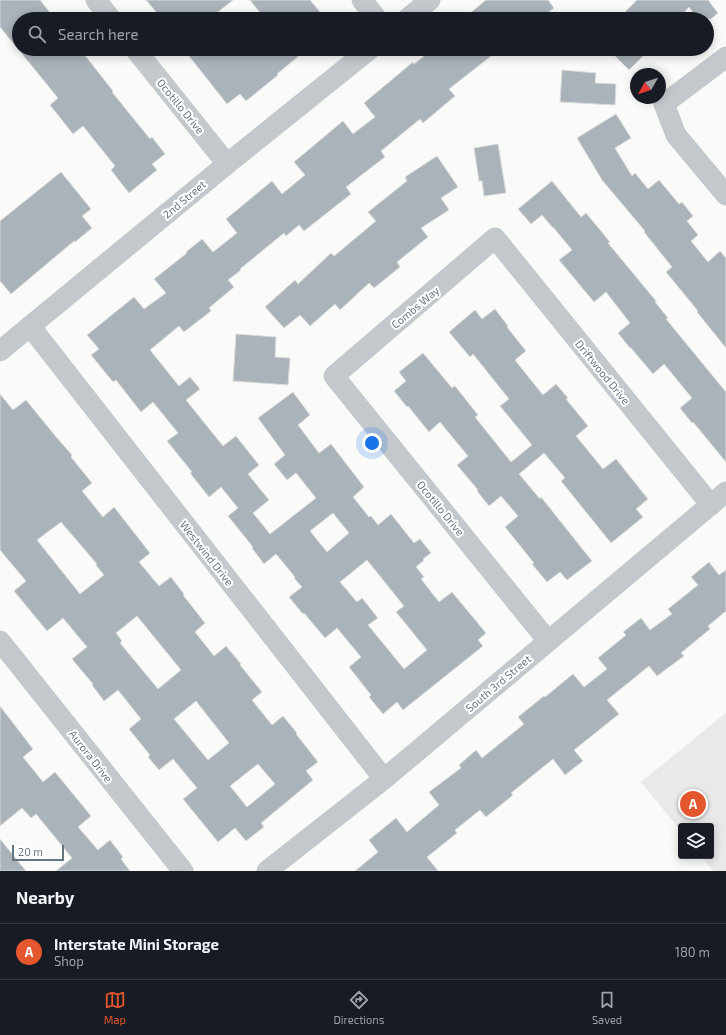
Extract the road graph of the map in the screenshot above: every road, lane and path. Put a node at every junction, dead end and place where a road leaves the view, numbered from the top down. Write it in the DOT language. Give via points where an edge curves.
graph roads {
  1 [pos="96,0"];
  2 [pos="362,0"];
  3 [pos="430,0"];
  4 [pos="105,12"];
  5 [pos="371,12"];
  6 [pos="415,12"];
  7 [pos="141,56"];
  8 [pos="361,56"];
  9 [pos="726,57"];
  10 [pos="227,164"];
  11 [pos="726,195"];
  12 [pos="495,238"];
  13 [pos="30,326"];
  14 [pos="0,350"];
  15 [pos="334,376"];
  16 [pos="718,498"];
  17 [pos="0,641"];
  18 [pos="548,641"];
  19 [pos="384,779"];
  20 [pos="183,871"];
  21 [pos="267,871"];
  1 -- 4 [label="street"];
  2 -- 5 [label="street"];
  3 -- 6 [label="street"];
  7 -- 10 [label="street, Ocotillo Drive"];
  8 -- 10 [label="street, 2nd Street"];
  9 -- 11 [label="street" via="664,104 676,135"];
  10 -- 13 [label="street, 2nd Street"];
  12 -- 15 [label="street, Combs Way"];
  12 -- 16 [label="street, Driftwood Drive"];
  13 -- 14 [label="street, 2nd Street"];
  13 -- 19 [label="street, Westwind Drive"];
  15 -- 18 [label="street, Ocotillo Drive"];
  16 -- 18 [label="street, South 3rd Street"];
  17 -- 20 [label="street, Aurora Drive"];
  18 -- 19 [label="street, South 3rd Street"];
  19 -- 21 [label="street, South 3rd Street"];
}
